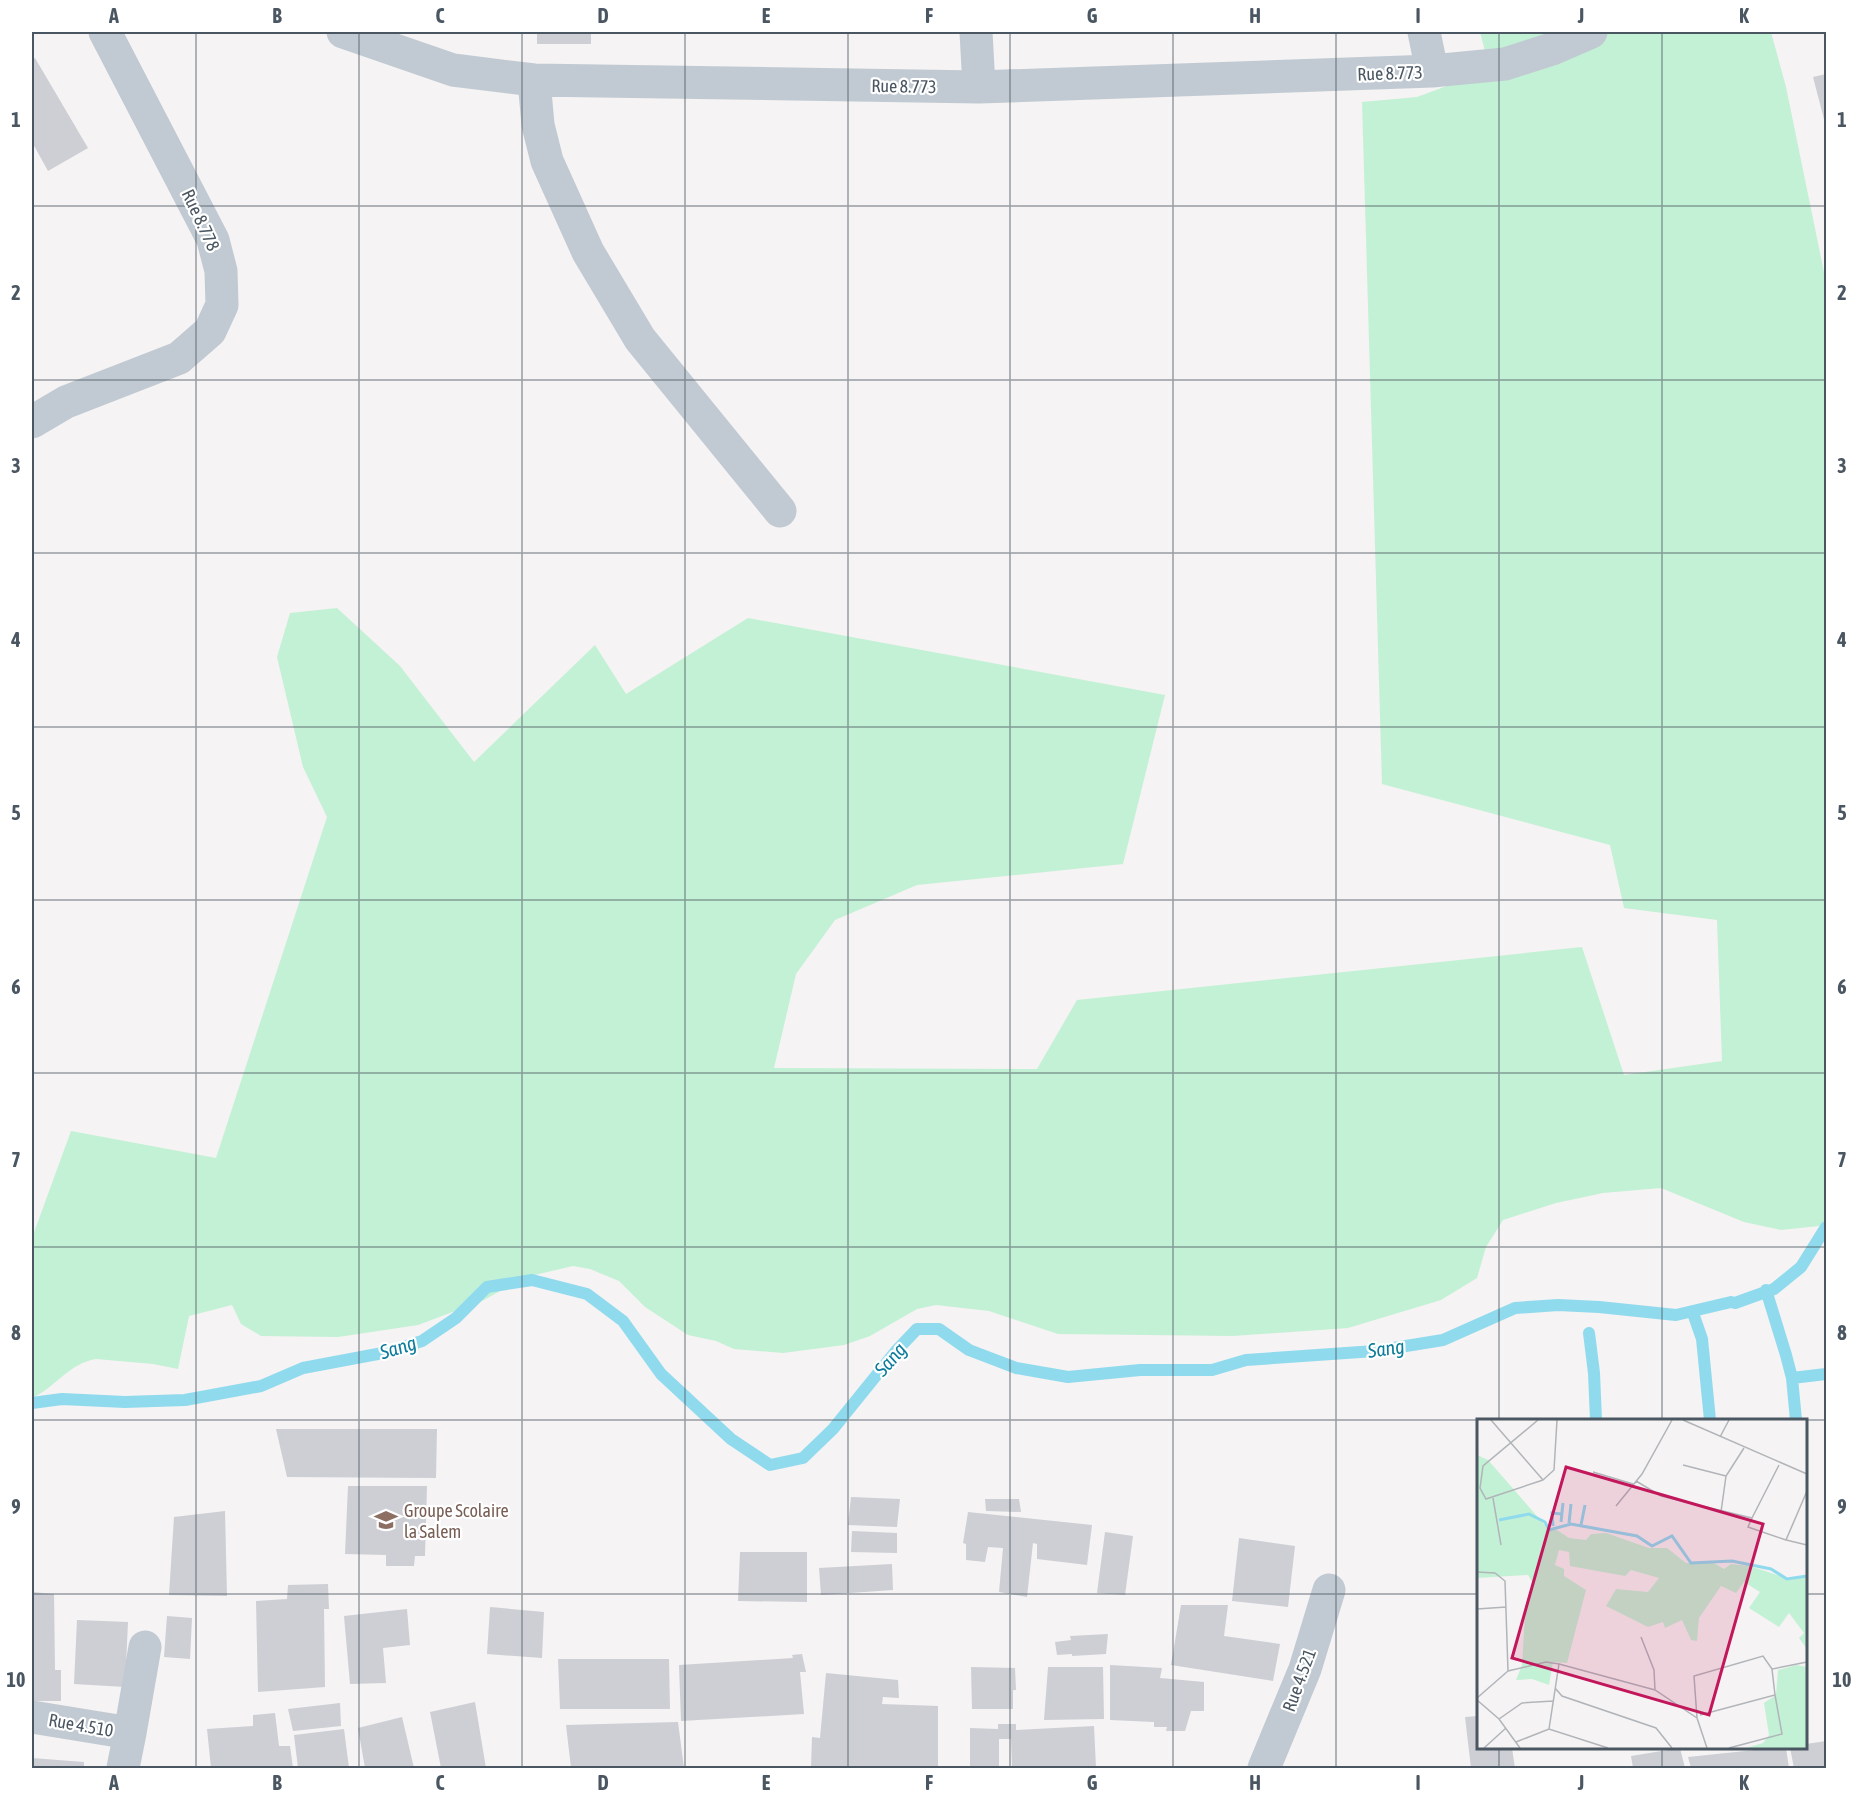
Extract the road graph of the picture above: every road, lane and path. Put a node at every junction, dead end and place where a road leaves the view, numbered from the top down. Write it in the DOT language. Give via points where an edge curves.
graph roads {
  1 [pos="105,32"];
  2 [pos="343,32"];
  3 [pos="976,32"];
  4 [pos="1424,32"];
  5 [pos="1591,32"];
  6 [pos="1432,71"];
  7 [pos="534,80"];
  8 [pos="979,87"];
  9 [pos="32,422"];
  10 [pos="780,511"];
  11 [pos="1329,1590"];
  12 [pos="145,1647"];
  13 [pos="32,1717"];
  14 [pos="130,1733"];
  15 [pos="123,1768"];
  16 [pos="1264,1768"];
  1 -- 9 [label="street, Rue 8.778" via="213,240 221,271 222,305 210,332 179,358 66,402"];
  2 -- 7 [label="street, Rue 8.773" via="453,70"];
  3 -- 8 [label="street"];
  4 -- 6 [label="street, Rue 8.773"];
  5 -- 6 [label="street" via="1505,64"];
  6 -- 8 [label="street, Rue 8.773"];
  7 -- 8 [label="street, Rue 8.773"];
  7 -- 10 [label="street" via="538,124 547,161 588,252 640,339"];
  11 -- 16 [label="street, Rue 4.521" via="1305,1669"];
  12 -- 14 [label="street"];
  13 -- 14 [label="street, Rue 4.510"];
  14 -- 15 [label="street, Rue 4.510"];
}
